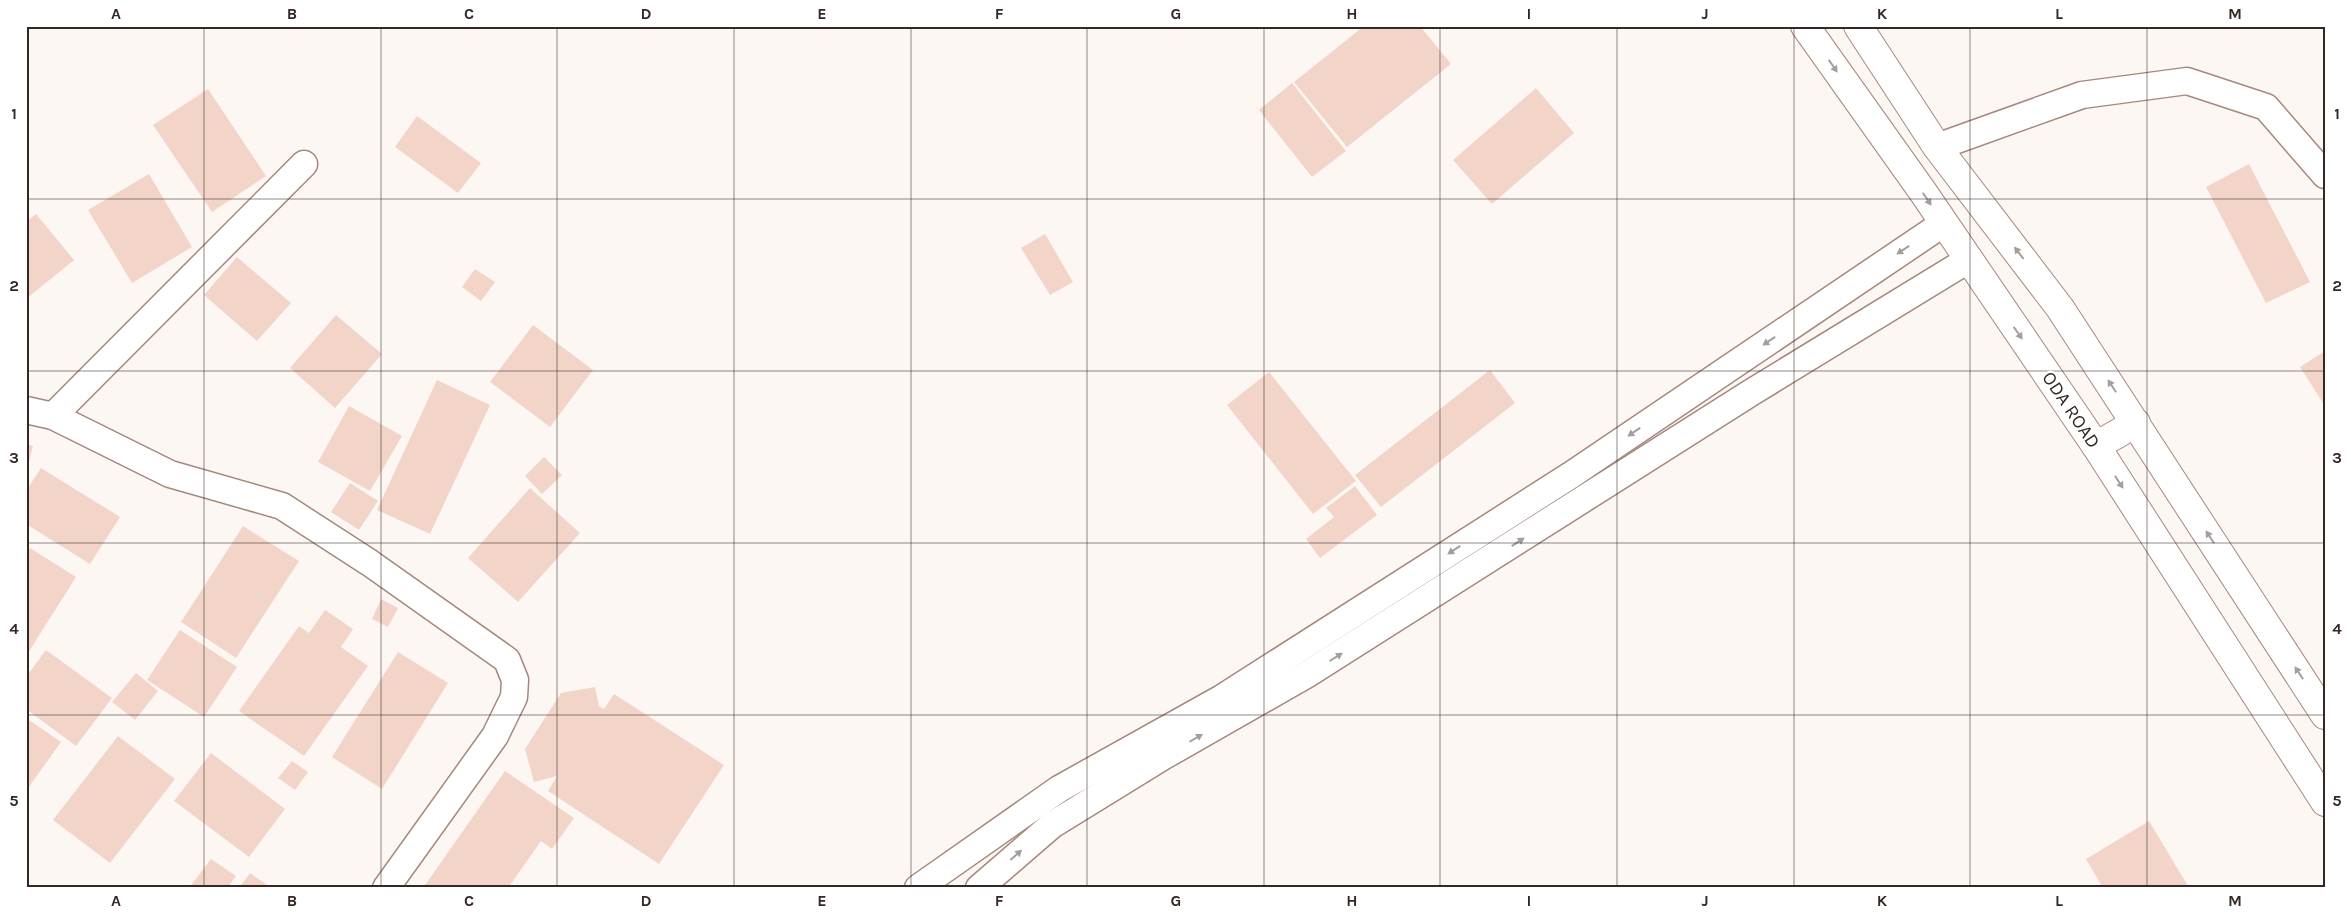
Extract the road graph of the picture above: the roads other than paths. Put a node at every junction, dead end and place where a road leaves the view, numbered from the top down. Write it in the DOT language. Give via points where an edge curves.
graph roads {
  1 [pos="1805,26"];
  2 [pos="1858,26"];
  3 [pos="1937,147"];
  4 [pos="304,164"];
  5 [pos="2325,175"];
  6 [pos="1944,223"];
  7 [pos="1968,260"];
  8 [pos="26,410"];
  9 [pos="53,416"];
  10 [pos="2136,422"];
  11 [pos="2096,446"];
  12 [pos="1480,533"];
  13 [pos="1492,559"];
  14 [pos="2325,715"];
  15 [pos="1158,747"];
  16 [pos="2325,802"];
  17 [pos="386,888"];
  18 [pos="918,888"];
  19 [pos="979,888"];
  1 -- 6 [label="street, ODA ROAD, one-way"];
  2 -- 3 [label="street"];
  3 -- 5 [label="street" via="2082,95 2188,81 2266,107"];
  10 -- 3 [label="street, one-way" via="2060,308"];
  4 -- 9 [label="street"];
  6 -- 7 [label="street, ODA ROAD"];
  6 -- 12 [label="street, one-way"];
  7 -- 11 [label="street, ODA ROAD, one-way"];
  13 -- 7 [label="street, one-way" via="1752,392"];
  8 -- 9 [label="street"];
  9 -- 17 [label="street" via="170,474 282,506 370,563 507,660 515,680 514,697 495,736"];
  10 -- 11 [label="street"];
  14 -- 10 [label="street, one-way"];
  11 -- 16 [label="street, ODA ROAD, one-way"];
  12 -- 13 [label="street"];
  12 -- 15 [label="street, one-way" via="1222,698"];
  15 -- 13 [label="street, one-way" via="1306,675"];
  15 -- 18 [label="street" via="1060,789"];
  19 -- 15 [label="street, one-way" via="1052,825"];
}
